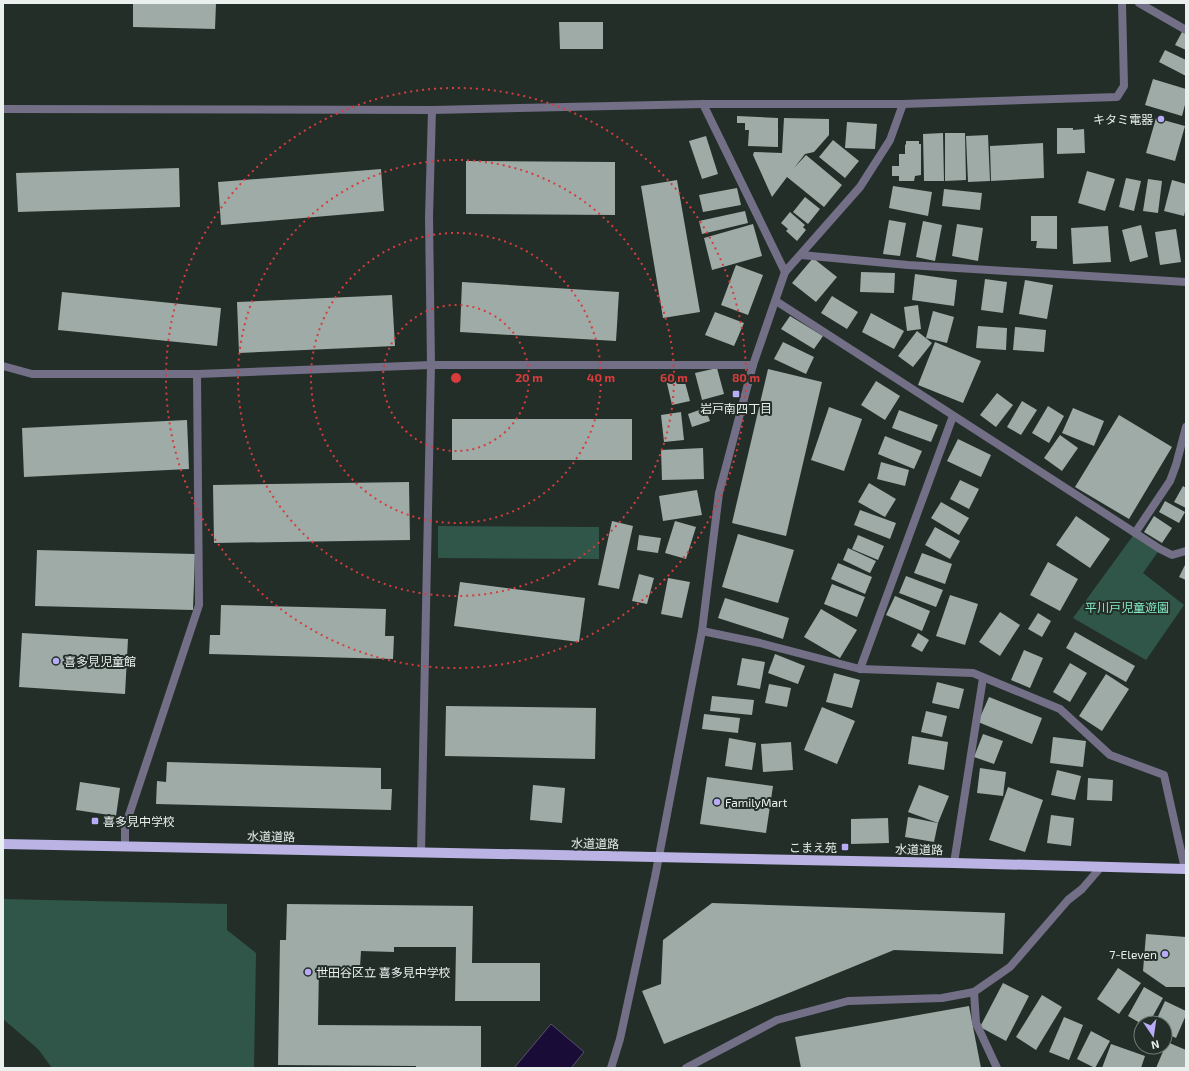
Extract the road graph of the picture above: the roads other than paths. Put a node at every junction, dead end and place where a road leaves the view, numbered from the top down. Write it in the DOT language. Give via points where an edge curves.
graph roads {
  1 [pos="1122,3"];
  2 [pos="1138,3"];
  3 [pos="1186,30"];
  4 [pos="703,104"];
  5 [pos="903,104"];
  6 [pos="3,108"];
  7 [pos="432,110"];
  8 [pos="801,255"];
  9 [pos="786,272"];
  10 [pos="1186,282"];
  11 [pos="776,301"];
  12 [pos="431,365"];
  13 [pos="753,365"];
  14 [pos="3,366"];
  15 [pos="197,374"];
  16 [pos="953,416"];
  17 [pos="1186,427"];
  18 [pos="1135,533"];
  19 [pos="1186,551"];
  20 [pos="702,631"];
  21 [pos="860,669"];
  22 [pos="983,678"];
  23 [pos="3,844"];
  24 [pos="125,846"];
  25 [pos="421,852"];
  26 [pos="658,857"];
  27 [pos="954,863"];
  28 [pos="1101,866"];
  29 [pos="1186,869"];
  30 [pos="974,992"];
  31 [pos="611,1068"];
  32 [pos="686,1068"];
  33 [pos="997,1068"];
  1 -- 5 [label="street" via="1124,86 1117,97"];
  2 -- 3 [label="street"];
  4 -- 5 [label="street"];
  4 -- 7 [label="street"];
  4 -- 9 [label="street"];
  5 -- 8 [label="street" via="890,140 860,187"];
  6 -- 7 [label="street"];
  7 -- 12 [label="street" via="429,217"];
  8 -- 9 [label="street"];
  8 -- 10 [label="street" via="908,265"];
  9 -- 11 [label="street"];
  11 -- 13 [label="street"];
  11 -- 16 [label="street"];
  12 -- 13 [label="street"];
  12 -- 15 [label="street"];
  12 -- 25 [label="street"];
  13 -- 20 [label="street" via="719,493"];
  14 -- 15 [label="street" via="32,374"];
  15 -- 24 [label="street" via="200,605 125,827"];
  16 -- 18 [label="street"];
  16 -- 21 [label="street"];
  17 -- 18 [label="street" via="1170,481"];
  18 -- 19 [label="street" via="1172,555"];
  20 -- 21 [label="street"];
  20 -- 26 [label="street"];
  21 -- 22 [label="street" via="973,673"];
  22 -- 27 [label="street"];
  22 -- 29 [label="street" via="1060,709 1110,755 1164,775"];
  23 -- 24 [label="main road, 水道道路"];
  24 -- 25 [label="main road, 水道道路"];
  25 -- 26 [label="main road, 水道道路"];
  26 -- 27 [label="main road, 水道道路"];
  26 -- 31 [label="street" via="620,1040"];
  27 -- 28 [label="main road, 水道道路"];
  28 -- 29 [label="main road, 水道道路"];
  28 -- 30 [label="street" via="1010,967"];
  30 -- 32 [label="street" via="942,998 848,1001 776,1020"];
  30 -- 33 [label="street" via="976,1023"];
}
